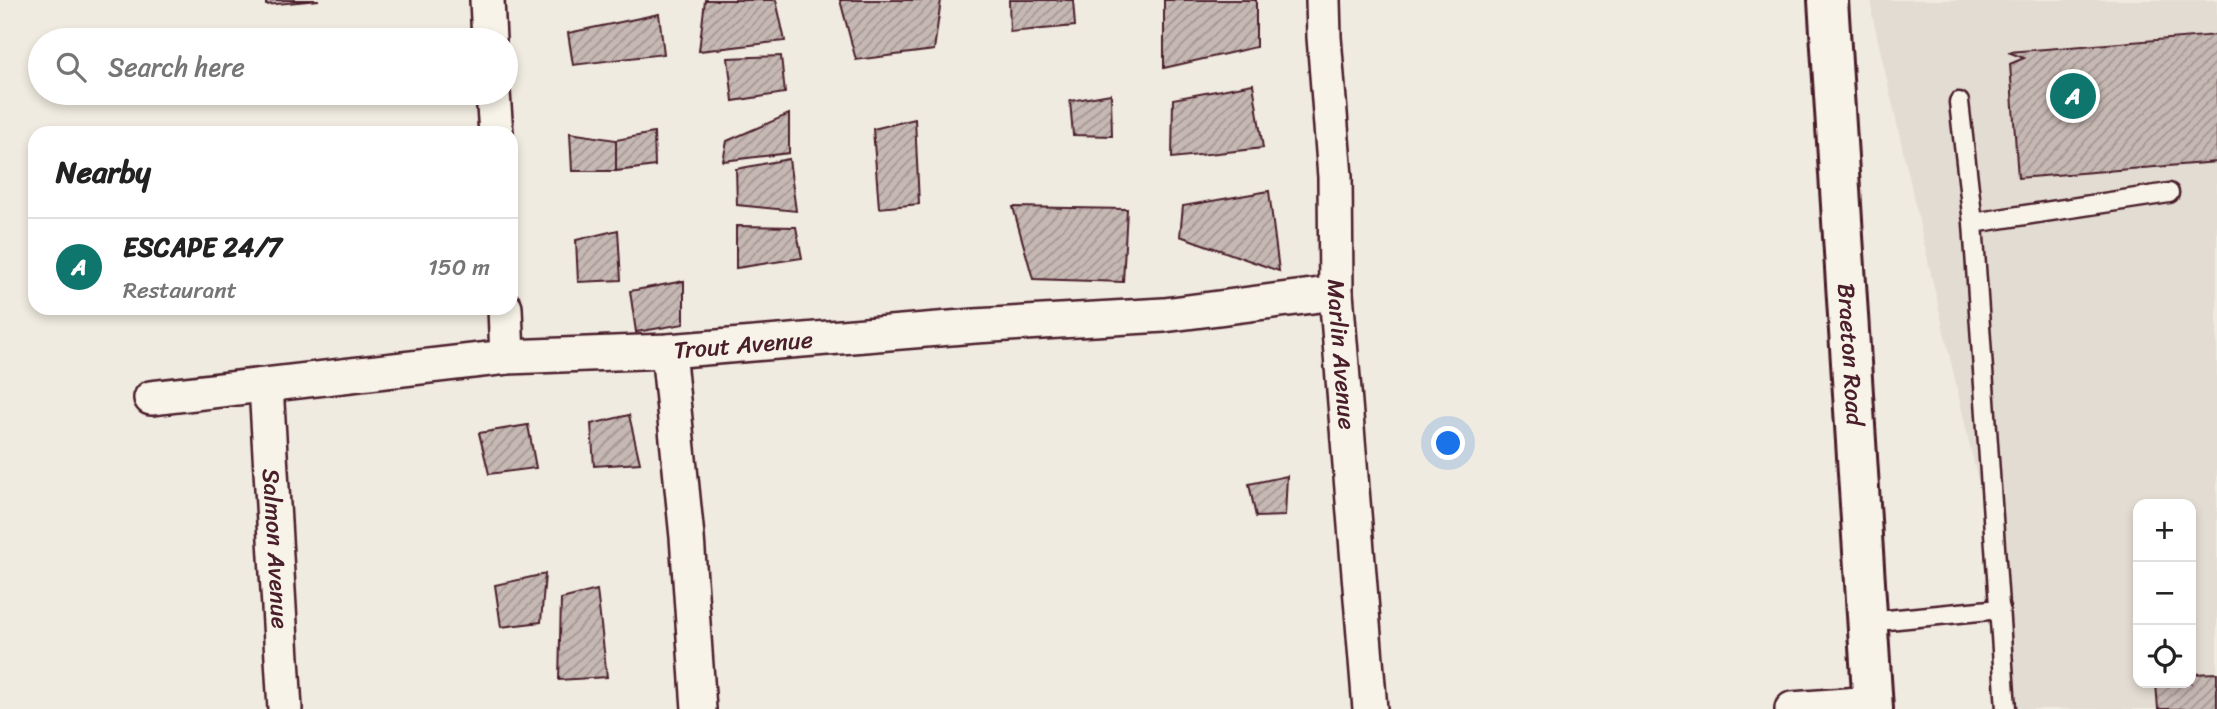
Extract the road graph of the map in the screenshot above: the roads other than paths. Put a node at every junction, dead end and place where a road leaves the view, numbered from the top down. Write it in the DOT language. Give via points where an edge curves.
graph roads {
  1 [pos="487,0"];
  2 [pos="1323,0"];
  3 [pos="1828,0"];
  4 [pos="488,28"];
  5 [pos="1959,102"];
  6 [pos="494,105"];
  7 [pos="495,126"];
  8 [pos="2169,192"];
  9 [pos="1973,223"];
  10 [pos="1336,293"];
  11 [pos="505,315"];
  12 [pos="668,351"];
  13 [pos="507,357"];
  14 [pos="266,387"];
  15 [pos="151,398"];
  16 [pos="2000,610"];
  17 [pos="1867,622"];
  18 [pos="1873,706"];
  19 [pos="285,709"];
  20 [pos="699,709"];
  21 [pos="1370,709"];
  22 [pos="1792,709"];
  23 [pos="2007,709"];
  1 -- 4 [label="street"];
  2 -- 10 [label="street, Marlin Avenue" via="1335,177"];
  3 -- 17 [label="main road, Braeton Road"];
  5 -- 9 [label="lane"];
  6 -- 7 [label="street"];
  8 -- 9 [label="lane"];
  9 -- 16 [label="lane"];
  10 -- 12 [label="street, Trout Avenue" via="1164,315"];
  10 -- 21 [label="street, Marlin Avenue"];
  11 -- 13 [label="street"];
  12 -- 13 [label="street, Trout Avenue"];
  12 -- 20 [label="street"];
  13 -- 14 [label="street, Trout Avenue"];
  14 -- 15 [label="street, Trout Avenue"];
  14 -- 19 [label="street, Salmon Avenue"];
  16 -- 17 [label="lane"];
  16 -- 23 [label="lane"];
  17 -- 18 [label="main road, Braeton Road"];
  18 -- 22 [label="street"];
}
